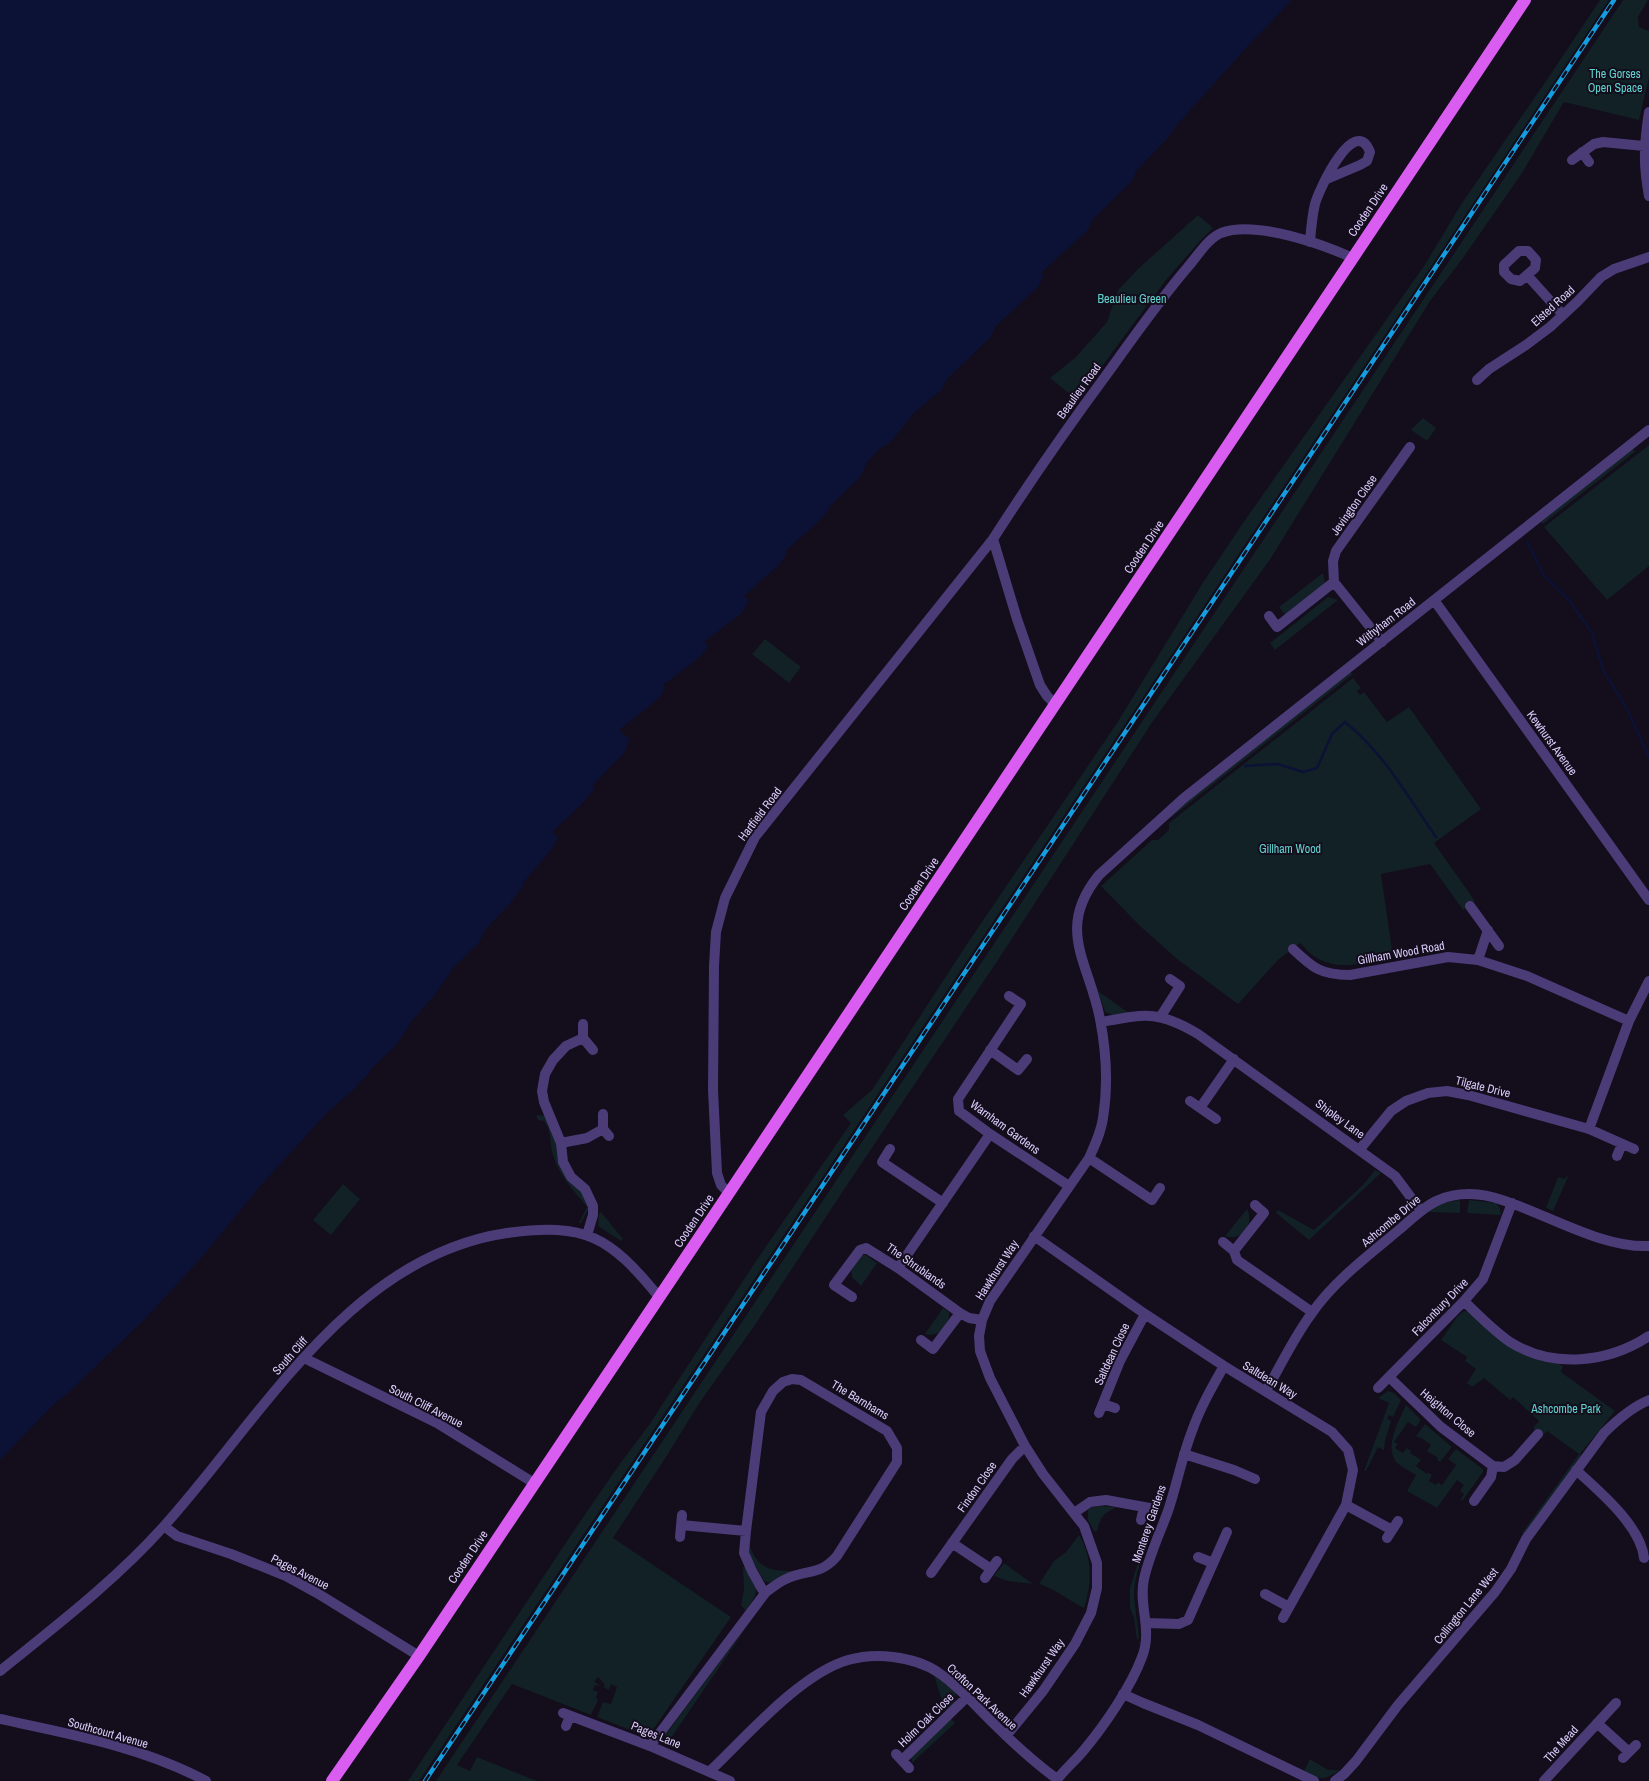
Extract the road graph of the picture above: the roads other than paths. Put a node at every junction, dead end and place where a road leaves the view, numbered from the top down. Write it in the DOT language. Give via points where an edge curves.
graph roads {
  1 [pos="1525,0"];
  2 [pos="1649,112"];
  3 [pos="1644,146"];
  4 [pos="1582,152"];
  5 [pos="1572,160"];
  6 [pos="1589,162"];
  7 [pos="1327,179"];
  8 [pos="1649,196"];
  9 [pos="1310,242"];
  10 [pos="1649,257"];
  11 [pos="1353,258"];
  12 [pos="1527,275"];
  13 [pos="1563,315"];
  14 [pos="1476,380"];
  15 [pos="1649,430"];
  16 [pos="1410,447"];
  17 [pos="993,539"];
  18 [pos="1334,582"];
  19 [pos="1434,600"];
  20 [pos="1269,616"];
  21 [pos="1382,642"];
  22 [pos="1055,704"];
  23 [pos="1141,837"];
  24 [pos="1649,900"];
  25 [pos="1470,906"];
  26 [pos="1488,930"];
  27 [pos="1499,946"];
  28 [pos="1293,949"];
  29 [pos="1478,960"];
  30 [pos="1170,979"];
  31 [pos="1649,981"];
  32 [pos="1009,996"];
  33 [pos="1161,1016"];
  34 [pos="1629,1021"];
  35 [pos="1101,1022"];
  36 [pos="583,1024"];
  37 [pos="583,1038"];
  38 [pos="593,1050"];
  39 [pos="990,1050"];
  40 [pos="1027,1059"];
  41 [pos="1234,1059"];
  42 [pos="1190,1101"];
  43 [pos="1200,1108"];
  44 [pos="603,1114"];
  45 [pos="1216,1119"];
  46 [pos="1589,1129"];
  47 [pos="990,1134"];
  48 [pos="561,1143"];
  49 [pos="1622,1144"];
  50 [pos="890,1149"];
  51 [pos="1634,1149"];
  52 [pos="1360,1150"];
  53 [pos="1617,1156"];
  54 [pos="1089,1158"];
  55 [pos="1069,1186"];
  56 [pos="1160,1188"];
  57 [pos="729,1193"];
  58 [pos="942,1203"];
  59 [pos="1512,1203"];
  60 [pos="1255,1205"];
  61 [pos="1421,1211"];
  62 [pos="586,1235"];
  63 [pos="1034,1236"];
  64 [pos="1223,1242"];
  65 [pos="1649,1246"];
  66 [pos="1234,1251"];
  67 [pos="898,1268"];
  68 [pos="659,1297"];
  69 [pos="852,1297"];
  70 [pos="1464,1301"];
  71 [pos="1312,1312"];
  72 [pos="960,1313"];
  73 [pos="1145,1314"];
  74 [pos="982,1320"];
  75 [pos="1649,1336"];
  76 [pos="921,1340"];
  77 [pos="304,1358"];
  78 [pos="1224,1366"];
  79 [pos="1389,1377"];
  80 [pos="1378,1388"];
  81 [pos="1266,1391"];
  82 [pos="1649,1400"];
  83 [pos="1115,1408"];
  84 [pos="1538,1434"];
  85 [pos="1025,1446"];
  86 [pos="1184,1454"];
  87 [pos="1493,1466"];
  88 [pos="1576,1470"];
  89 [pos="1247,1480"];
  90 [pos="534,1483"];
  91 [pos="1474,1501"];
  92 [pos="1346,1504"];
  93 [pos="1144,1507"];
  94 [pos="1154,1509"];
  95 [pos="1074,1513"];
  96 [pos="1141,1520"];
  97 [pos="1398,1521"];
  98 [pos="164,1526"];
  99 [pos="746,1531"];
  100 [pos="1227,1532"];
  101 [pos="680,1537"];
  102 [pos="952,1543"];
  103 [pos="1645,1551"];
  104 [pos="1198,1557"];
  105 [pos="1212,1563"];
  106 [pos="991,1569"];
  107 [pos="931,1573"];
  108 [pos="766,1592"];
  109 [pos="1265,1594"];
  110 [pos="1289,1607"];
  111 [pos="1283,1618"];
  112 [pos="1147,1623"];
  113 [pos="419,1656"];
  114 [pos="0,1671"];
  115 [pos="1123,1694"];
  116 [pos="967,1697"];
  117 [pos="1616,1703"];
  118 [pos="566,1718"];
  119 [pos="0,1719"];
  120 [pos="1597,1723"];
  121 [pos="1006,1736"];
  122 [pos="650,1746"];
  123 [pos="1630,1752"];
  124 [pos="902,1761"];
  125 [pos="710,1771"];
  126 [pos="1056,1780"];
  127 [pos="206,1781"];
  128 [pos="332,1781"];
  129 [pos="730,1781"];
  130 [pos="1314,1781"];
  131 [pos="1335,1781"];
  132 [pos="1544,1781"];
  1 -- 11 [label="main road, Cooden Drive"];
  2 -- 3 [label="street"];
  3 -- 4 [label="street" via="1603,142"];
  3 -- 8 [label="street"];
  4 -- 5 [label="street"];
  4 -- 6 [label="street"];
  7 -- 9 [label="street" via="1316,202"];
  9 -- 11 [label="street, Beaulieu Road"];
  9 -- 17 [label="street, Beaulieu Road" via="1284,235 1242,231 1224,232 1209,243 1172,286 1078,412"];
  10 -- 13 [label="street, Elsted Road" via="1601,277"];
  11 -- 22 [label="main road, Cooden Drive"];
  12 -- 13 [label="street"];
  13 -- 14 [label="street, Elsted Road"];
  15 -- 19 [label="street, Withyham Road"];
  16 -- 18 [label="street, Jevington Close" via="1336,551"];
  17 -- 22 [label="street" via="1040,685"];
  17 -- 57 [label="street, Hartfield Road" via="755,837 725,898 716,932 712,1090 717,1173 721,1185"];
  18 -- 20 [label="street" via="1277,627"];
  18 -- 21 [label="street"];
  19 -- 21 [label="street, Withyham Road"];
  19 -- 24 [label="street, Kewhurst Avenue"];
  21 -- 23 [label="street, Withyham Road" via="1184,798"];
  22 -- 57 [label="main road, Cooden Drive"];
  23 -- 35 [label="street, Hawkhurst Way" via="1090,887 1078,916 1078,946"];
  25 -- 26 [label="street"];
  26 -- 27 [label="street"];
  26 -- 29 [label="street"];
  28 -- 29 [label="street, Gillham Wood Road" via="1311,967 1336,975 1448,957"];
  29 -- 34 [label="street, Gillham Wood Road" via="1527,976"];
  30 -- 33 [label="street" via="1180,986"];
  31 -- 34 [label="street"];
  32 -- 39 [label="street, Warnham Gardens" via="1021,1004"];
  33 -- 35 [label="street, Shipley Lane" via="1145,1015"];
  33 -- 41 [label="street, Shipley Lane" via="1186,1026"];
  34 -- 46 [label="street"];
  35 -- 54 [label="street, Hawkhurst Way" via="1105,1090 1103,1119"];
  36 -- 37 [label="street"];
  37 -- 38 [label="street"];
  37 -- 48 [label="street" via="566,1046 545,1074 544,1102"];
  39 -- 40 [label="street" via="1018,1070"];
  39 -- 47 [label="street, Warnham Gardens" via="958,1099 959,1111"];
  41 -- 43 [label="street"];
  41 -- 52 [label="street, Shipley Lane"];
  42 -- 43 [label="street"];
  43 -- 45 [label="street"];
  44 -- 48 [label="street" via="606,1132"];
  46 -- 49 [label="street, Tilgate Drive"];
  46 -- 52 [label="street, Tilgate Drive" via="1468,1095 1428,1092 1391,1110"];
  47 -- 55 [label="street, Warnham Gardens"];
  47 -- 58 [label="street"];
  48 -- 62 [label="street" via="563,1162 571,1177 585,1189 593,1206"];
  49 -- 51 [label="street, Tilgate Drive"];
  49 -- 53 [label="street"];
  50 -- 58 [label="street" via="882,1162"];
  52 -- 61 [label="street, Shipley Lane" via="1395,1176"];
  54 -- 55 [label="street, Hawkhurst Way"];
  54 -- 56 [label="street" via="1152,1200"];
  55 -- 63 [label="street, Hawkhurst Way"];
  57 -- 68 [label="main road, Cooden Drive"];
  58 -- 67 [label="street"];
  59 -- 61 [label="street, Ashcombe Drive" via="1484,1195 1449,1196"];
  59 -- 65 [label="street, Ashcombe Drive" via="1605,1240"];
  59 -- 70 [label="street, Falconbury Drive" via="1484,1279"];
  60 -- 66 [label="street" via="1264,1213"];
  61 -- 71 [label="street, Ashcombe Drive" via="1337,1285"];
  62 -- 68 [label="street, South Cliff" via="603,1242 630,1262"];
  62 -- 77 [label="street, South Cliff" via="530,1230 478,1238 447,1248 390,1280 347,1315"];
  63 -- 73 [label="street, Saltdean Way"];
  63 -- 74 [label="street, Hawkhurst Way" via="990,1301"];
  64 -- 66 [label="street"];
  66 -- 71 [label="street" via="1237,1260"];
  67 -- 69 [label="street, The Shrublands" via="866,1248 860,1250 834,1285"];
  67 -- 72 [label="street, The Shrublands"];
  68 -- 90 [label="main road, Cooden Drive"];
  70 -- 75 [label="street" via="1510,1342 1551,1358 1581,1360 1608,1354"];
  70 -- 79 [label="street, Falconbury Drive"];
  71 -- 81 [label="street, Ashcombe Drive"];
  72 -- 74 [label="street, The Shrublands"];
  72 -- 76 [label="street" via="934,1349"];
  73 -- 78 [label="street, Saltdean Way"];
  73 -- 83 [label="street, Saltdean Close" via="1120,1361 1101,1409"];
  74 -- 85 [label="street, Hawkhurst Way" via="980,1351 990,1378"];
  77 -- 90 [label="street, South Cliff Avenue" via="437,1423"];
  77 -- 98 [label="street, South Cliff"];
  78 -- 81 [label="street, Saltdean Way"];
  78 -- 86 [label="street, Monterey Gardens" via="1201,1409"];
  79 -- 80 [label="street, Falconbury Drive"];
  79 -- 87 [label="street, Heighton Close" via="1441,1427"];
  81 -- 92 [label="street, Saltdean Way" via="1332,1432 1348,1450 1353,1470"];
  82 -- 88 [label="street, Collington Lane West" via="1604,1433"];
  84 -- 87 [label="street" via="1514,1460 1504,1467"];
  85 -- 95 [label="street, Hawkhurst Way"];
  85 -- 102 [label="street, Findon Close" via="1012,1459"];
  86 -- 89 [label="street"];
  86 -- 112 [label="street, Monterey Gardens" via="1144,1577 1142,1592"];
  87 -- 91 [label="street" via="1491,1477"];
  88 -- 103 [label="street" via="1617,1510"];
  88 -- 131 [label="street, Collington Lane West" via="1526,1539 1495,1592 1398,1705 1356,1761"];
  90 -- 113 [label="main road, Cooden Drive"];
  92 -- 97 [label="street" via="1389,1534"];
  92 -- 110 [label="street, Saltdean Way"];
  93 -- 94 [label="street"];
  93 -- 95 [label="street" via="1106,1500 1090,1502"];
  93 -- 96 [label="street"];
  95 -- 121 [label="street, Hawkhurst Way" via="1084,1526 1097,1563 1097,1588 1091,1612 1075,1644 1043,1691"];
  98 -- 113 [label="street, Pages Avenue" via="177,1536 286,1576"];
  98 -- 114 [label="street, South Cliff" via="116,1574"];
  99 -- 101 [label="street" via="681,1520"];
  99 -- 108 [label="street, The Barnhams" via="744,1553"];
  99 -- 108 [label="street, The Barnhams" via="761,1412 773,1391 784,1382 801,1380 888,1431 894,1440 897,1462 837,1556 822,1569 787,1578"];
  100 -- 105 [label="street"];
  102 -- 106 [label="street"];
  102 -- 107 [label="street, Findon Close"];
  104 -- 105 [label="street"];
  105 -- 112 [label="street" via="1188,1620 1180,1624"];
  108 -- 122 [label="street, The Barnhams"];
  109 -- 110 [label="street"];
  110 -- 111 [label="street, Saltdean Way"];
  112 -- 115 [label="street, Monterey Gardens" via="1142,1657"];
  113 -- 128 [label="main road, Cooden Drive"];
  115 -- 126 [label="street" via="1085,1748"];
  115 -- 130 [label="street" via="1198,1725"];
  116 -- 121 [label="street, Crofton Park Avenue"];
  116 -- 124 [label="street, Holm Oak Close"];
  116 -- 125 [label="street, Crofton Park Avenue" via="939,1673 914,1660 877,1655 848,1660 808,1681 782,1701"];
  117 -- 120 [label="street, The Mead"];
  118 -- 122 [label="street, Pages Lane"];
  119 -- 127 [label="street, Southcourt Avenue" via="94,1739 181,1768"];
  120 -- 123 [label="street, The Mead"];
  120 -- 132 [label="street, The Mead"];
  121 -- 126 [label="street, Crofton Park Avenue"];
  122 -- 125 [label="street, Pages Lane"];
  125 -- 129 [label="street, Pages Lane"];
}
